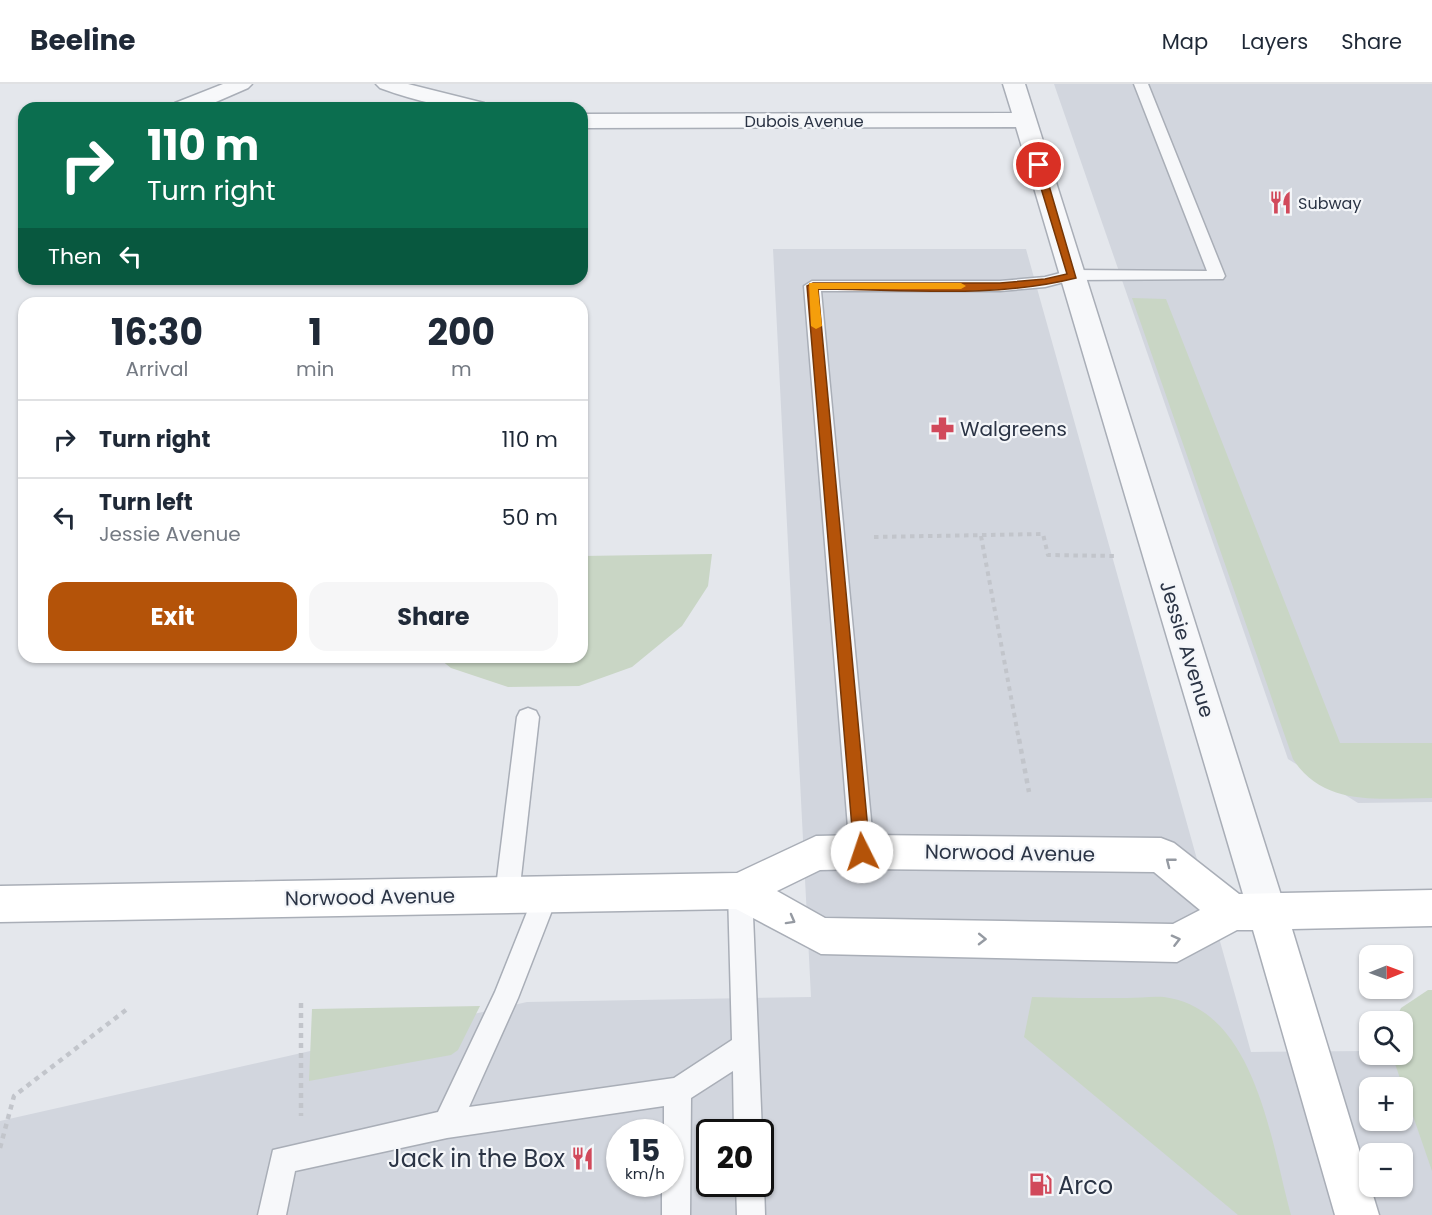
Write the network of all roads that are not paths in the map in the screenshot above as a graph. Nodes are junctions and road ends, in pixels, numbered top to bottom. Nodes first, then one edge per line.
1 (241, 84) edge
2 (387, 84) edge
3 (1014, 84) edge
4 (1140, 84) edge
5 (198, 102) edge
6 (450, 102) edge
7 (1025, 120) junction
8 (588, 121) edge
9 (1072, 275) junction
10 (528, 717) dead end
11 (862, 852) junction
12 (740, 891) junction
13 (507, 895) junction
14 (546, 896) junction
15 (0, 904) edge
16 (1432, 908) edge
17 (1250, 911) junction
18 (745, 1047) junction
19 (678, 1091) junction
20 (748, 1119) edge
21 (447, 1124) junction
22 (750, 1197) edge
23 (272, 1215) edge
24 (676, 1215) edge
25 (751, 1215) edge
26 (1357, 1215) edge

1 - 5 street
2 - 6 street
3 - 7 street, Jessie Avenue
4 - 9 lane
7 - 8 street, Dubois Avenue
7 - 9 street, Jessie Avenue
9 - 11 lane
9 - 17 street, Jessie Avenue
10 - 13 lane
11 - 12 main road, Norwood Avenue
17 -> 11 main road, Norwood Avenue
12 - 14 main road, Norwood Avenue
12 -> 17 main road
12 - 18 lane
13 - 14 main road, Norwood Avenue
13 - 15 main road, Norwood Avenue
14 - 21 lane
16 - 17 main road
17 - 26 main road, Jessie Avenue
18 - 19 lane
18 - 20 lane
19 - 21 lane
19 - 24 lane
21 - 23 lane
22 - 25 lane

